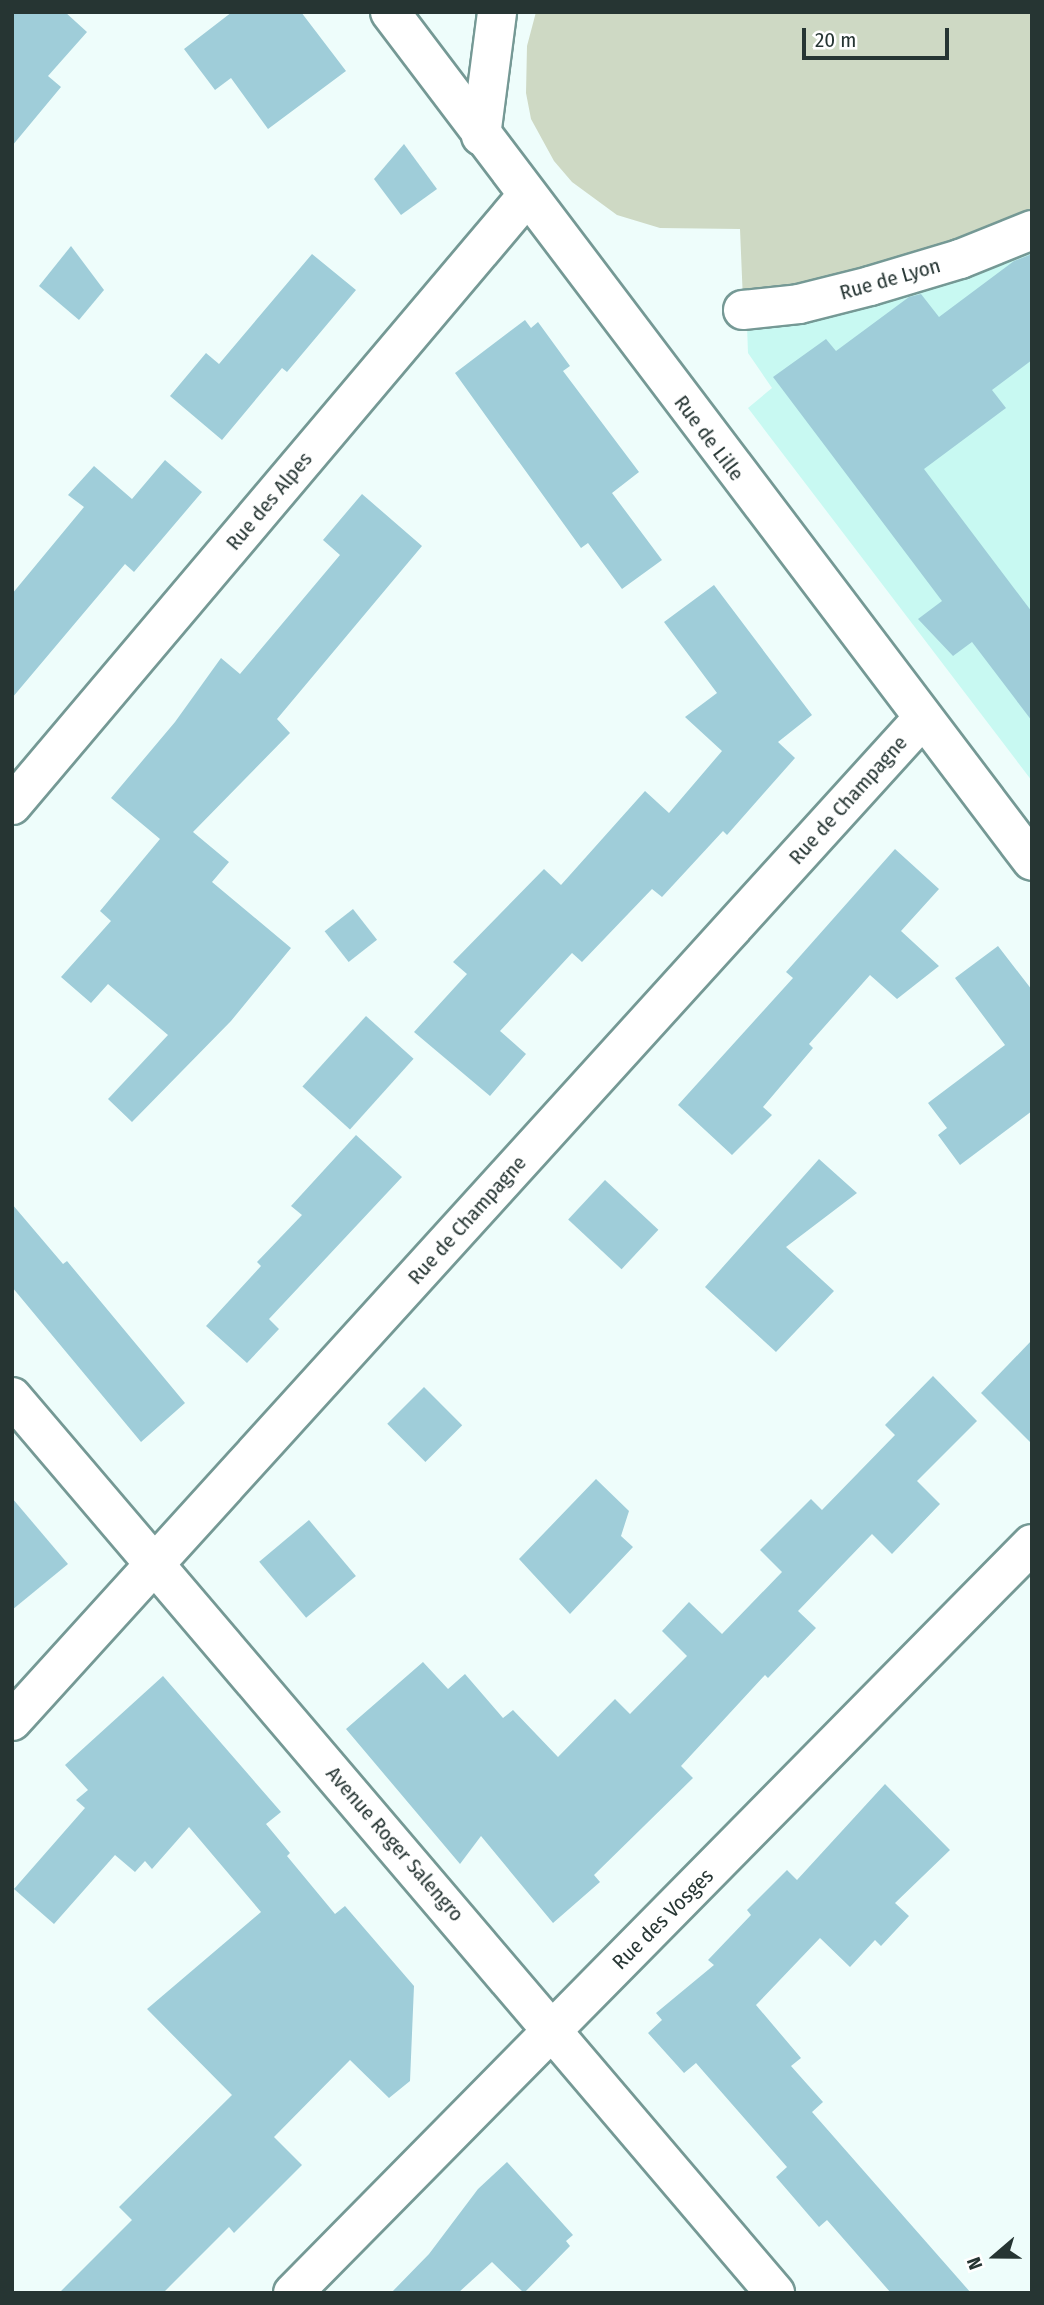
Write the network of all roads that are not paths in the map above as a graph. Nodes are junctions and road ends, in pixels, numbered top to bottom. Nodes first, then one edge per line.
1 (390, 12) edge
2 (498, 12) edge
3 (481, 136) junction
4 (526, 197) junction
5 (1032, 230) edge
6 (743, 310) dead end
7 (922, 719) junction
8 (12, 805) edge
9 (1032, 860) edge
10 (12, 1397) edge
11 (1032, 1544) edge
12 (155, 1563) junction
13 (12, 1721) edge
14 (554, 2030) junction
15 (293, 2293) edge
16 (775, 2293) edge

1 - 3 street, Rue de Lille
2 - 3 street
3 - 4 street, Rue de Lille
4 - 7 street, Rue de Lille
4 - 8 street, Rue des Alpes
5 - 6 street, Rue de Lyon
7 - 9 street, Rue de Lille
7 - 12 street, Rue de Champagne
10 - 12 street, Avenue Roger Salengro
11 - 14 street, Rue des Vosges
12 - 13 street, Rue de Champagne
12 - 14 street, Avenue Roger Salengro
14 - 15 street, Rue des Vosges
14 - 16 street, Avenue Roger Salengro

